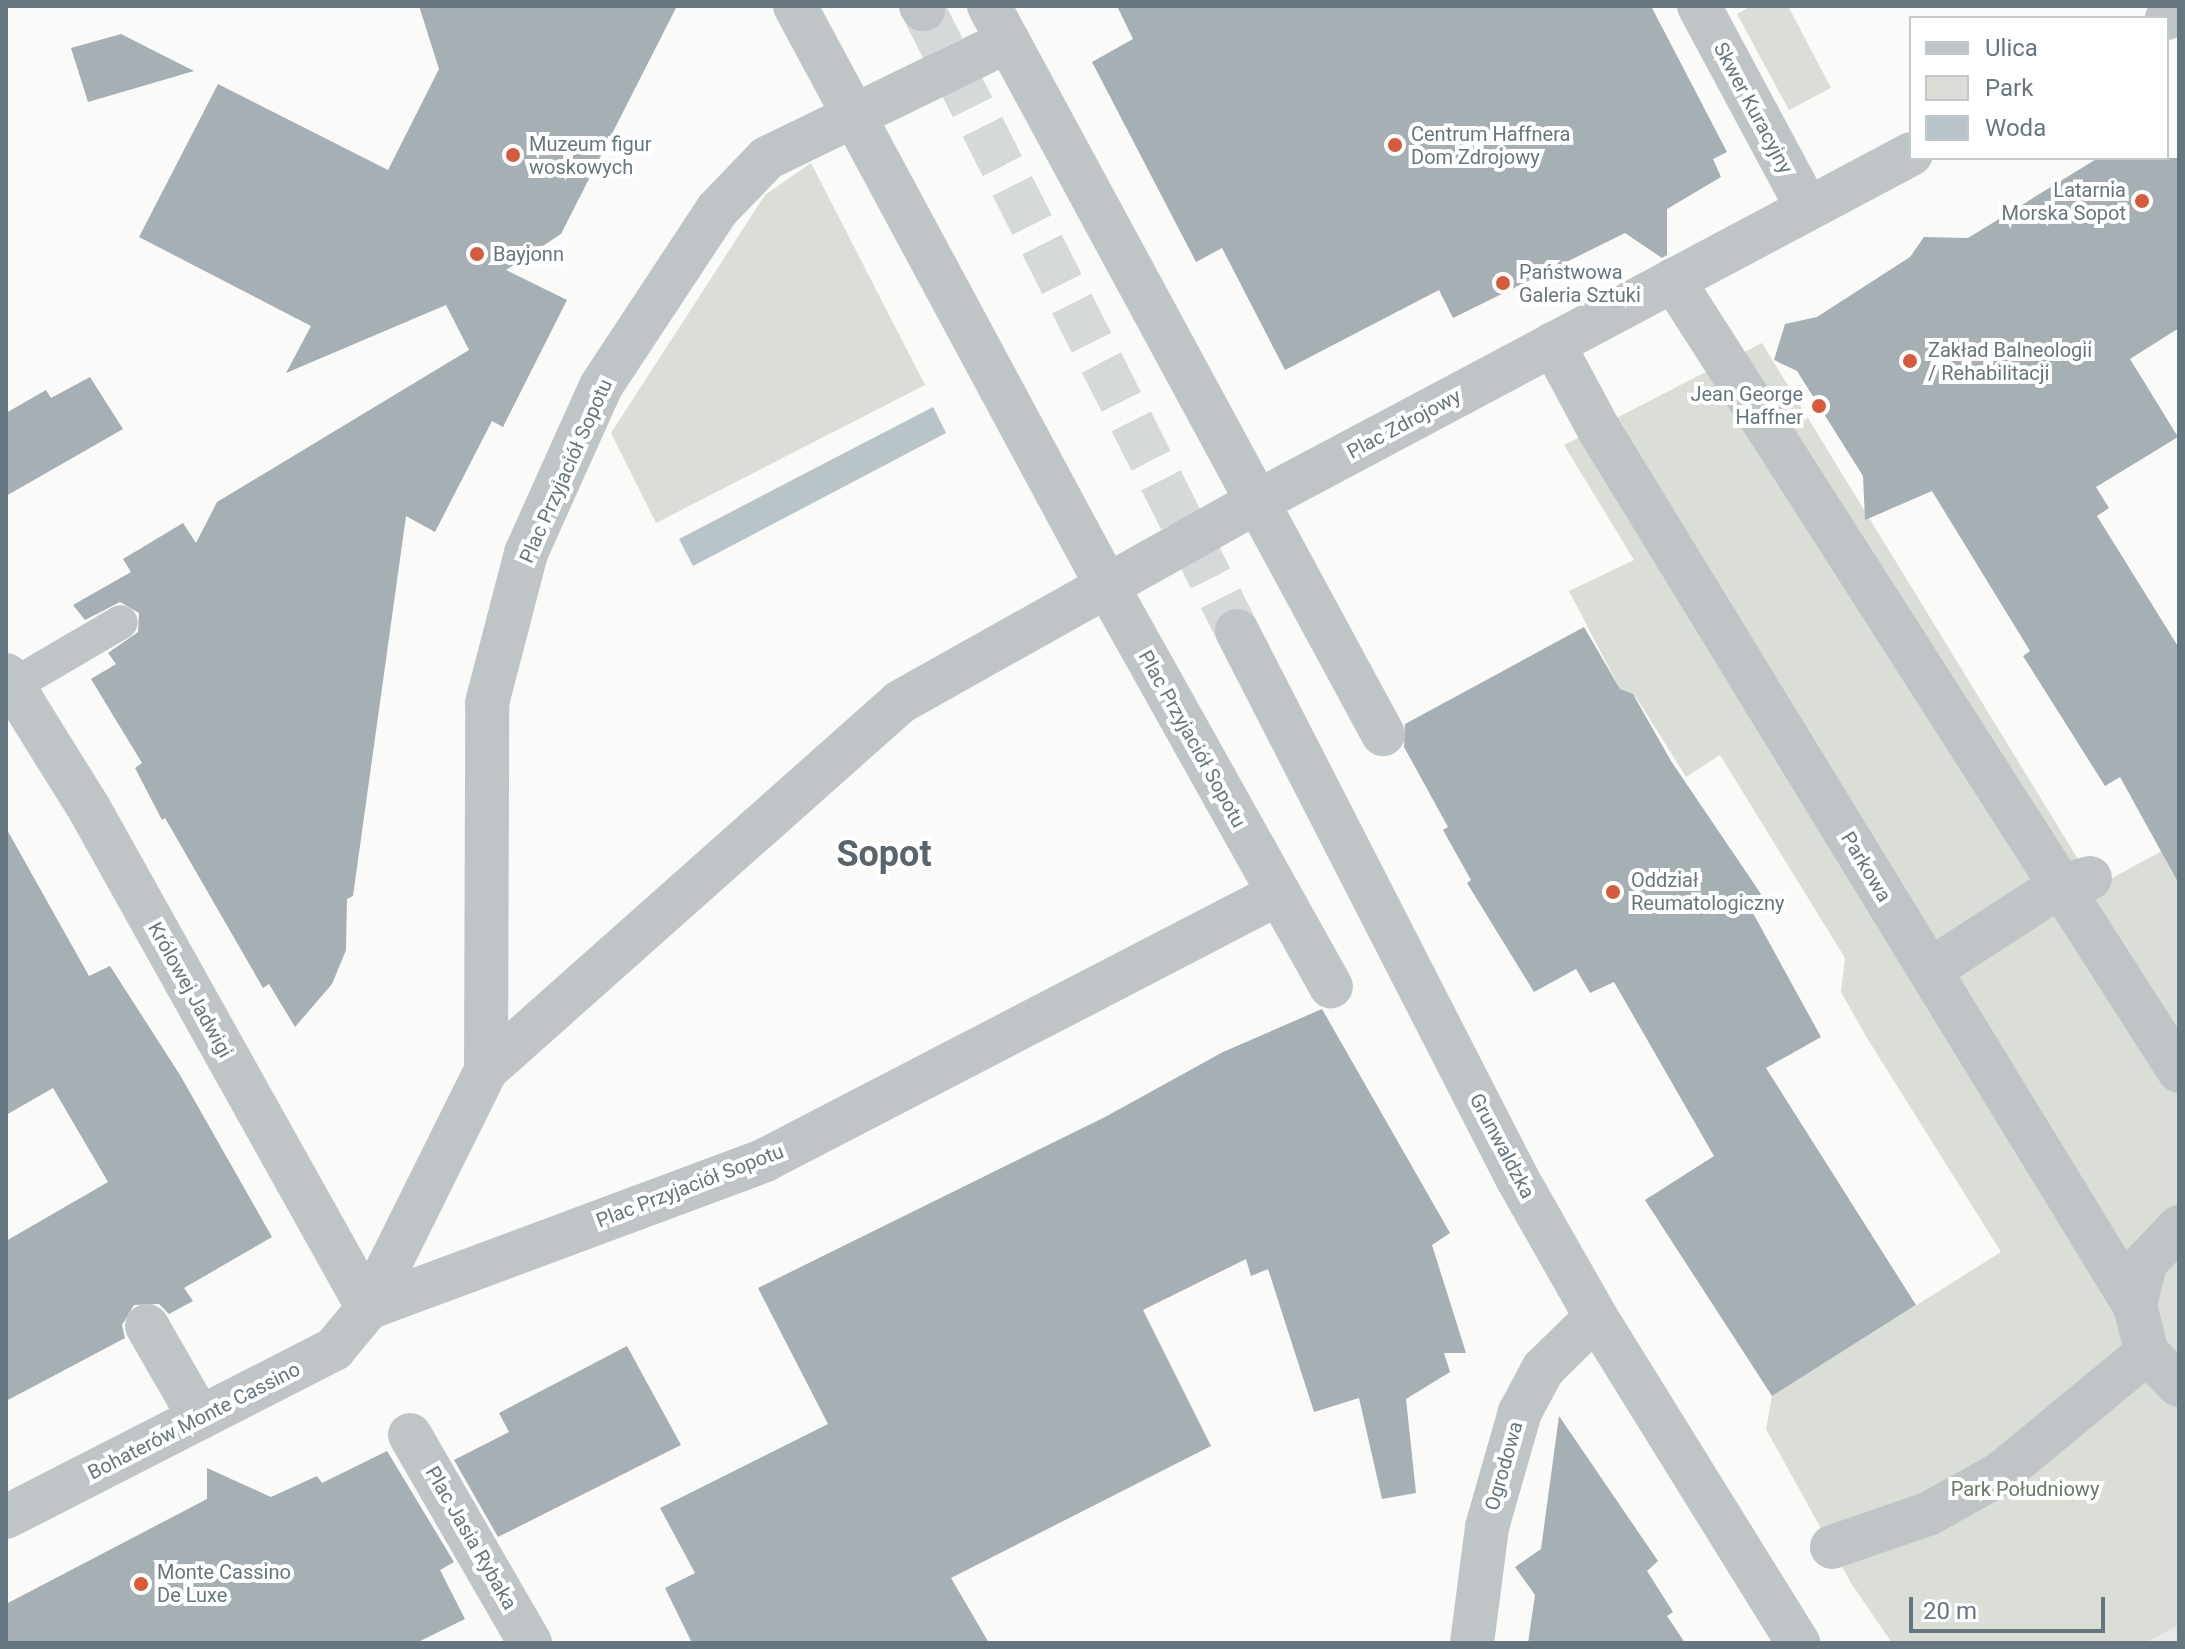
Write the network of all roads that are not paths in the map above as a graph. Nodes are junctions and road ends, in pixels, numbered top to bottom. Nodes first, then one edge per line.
1 (795, 6) edge
2 (1699, 6) edge
3 (999, 24) edge
4 (852, 116) junction
5 (1909, 155) edge
6 (1808, 209) junction
7 (1673, 280) junction
8 (1553, 344) junction
9 (1255, 503) junction
10 (1106, 584) junction
11 (121, 622) dead end
12 (1237, 631) tunnel mouth
13 (9, 680) edge
14 (1383, 734) dead end
15 (2075, 882) junction
16 (1278, 894) junction
17 (1930, 970) junction
18 (1331, 986) dead end
19 (486, 1070) junction
20 (2179, 1071) edge
21 (2179, 1227) edge
22 (2135, 1306) junction
23 (368, 1308) junction
24 (1596, 1317) junction
25 (147, 1326) dead end
26 (2147, 1353) junction
27 (2179, 1385) edge
28 (200, 1418) junction
29 (410, 1435) dead end
30 (6, 1517) edge
31 (1832, 1547) dead end
32 (530, 1643) edge
33 (1472, 1643) edge
34 (1798, 1643) edge

1 - 4 street, Plac Przyjaciół Sopotu
2 - 6 street, Skwer Kuracyjny
3 - 4 street, Plac Przyjaciół Sopotu
3 - 9 street
4 - 10 street, Plac Przyjaciół Sopotu
4 - 19 street, Plac Przyjaciół Sopotu
5 - 6 street
6 - 7 street, Plac Zdrojowy
7 - 8 street, Plac Zdrojowy
7 - 15 street
8 - 9 street, Plac Zdrojowy
8 - 17 street, Parkowa
9 - 10 street, Plac Przyjaciół Sopotu
9 - 14 street
10 - 16 street, Plac Przyjaciół Sopotu
10 - 19 street, Plac Przyjaciół Sopotu
11 - 13 lane
12 - 24 street, Grunwaldzka
13 - 23 street, Królowej Jadwigi
15 - 17 street
15 - 20 street
16 - 18 street, Plac Przyjaciół Sopotu
16 - 23 street, Plac Przyjaciół Sopotu
17 - 22 street, Parkowa
19 - 23 street, Plac Przyjaciół Sopotu
21 - 22 street, Parkowa
22 - 26 street, Parkowa
23 - 28 street, Bohaterów Monte Cassino
24 - 33 street, Ogrodowa
24 - 34 street, Grunwaldzka
25 - 28 street
26 - 27 street
26 - 31 street
28 - 30 street, Bohaterów Monte Cassino
29 - 32 street, Plac Jasia Rybaka

